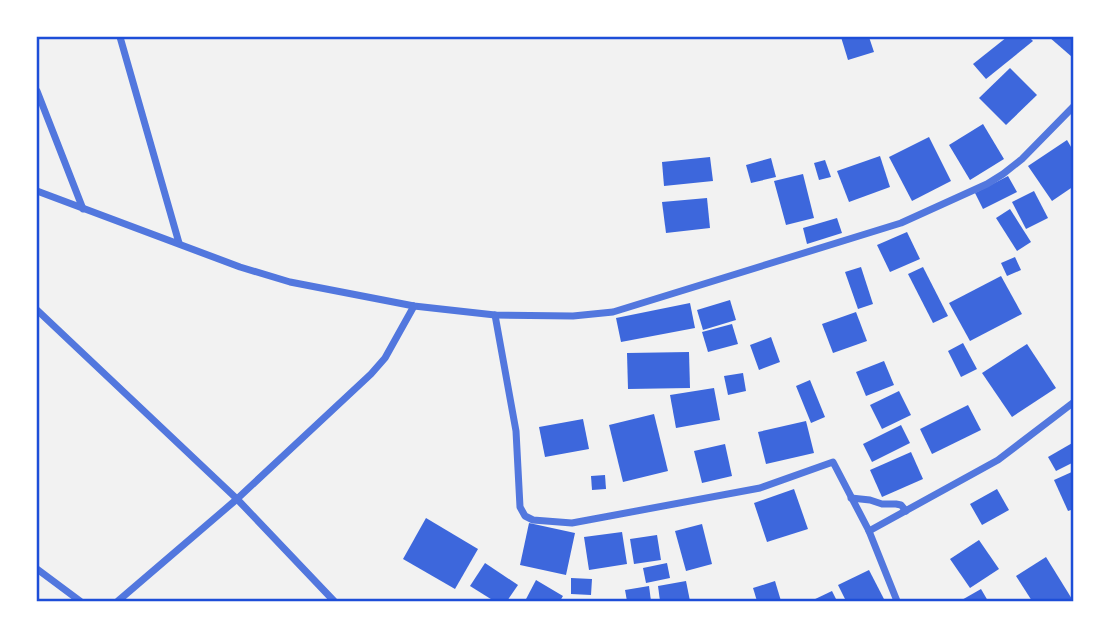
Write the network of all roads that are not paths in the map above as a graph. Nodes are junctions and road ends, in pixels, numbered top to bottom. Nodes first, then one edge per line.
1 (120, 37) edge
2 (37, 91) edge
3 (1074, 106) edge
4 (37, 191) edge
5 (83, 209) junction
6 (179, 243) junction
7 (414, 306) junction
8 (37, 310) edge
9 (495, 315) junction
10 (1074, 402) edge
11 (851, 498) junction
12 (237, 499) junction
13 (906, 510) junction
14 (869, 531) junction
15 (37, 569) edge
16 (80, 601) edge
17 (118, 601) edge
18 (334, 601) edge
19 (897, 601) edge

1 - 6 street
2 - 5 street
3 - 9 street
4 - 5 street
5 - 6 street
6 - 7 street
7 - 9 street
7 - 12 street
8 - 12 street
9 - 11 street
10 - 13 street
11 - 13 street
11 - 14 street
12 - 17 street
12 - 18 street
13 - 14 street
14 - 19 street
15 - 16 street

